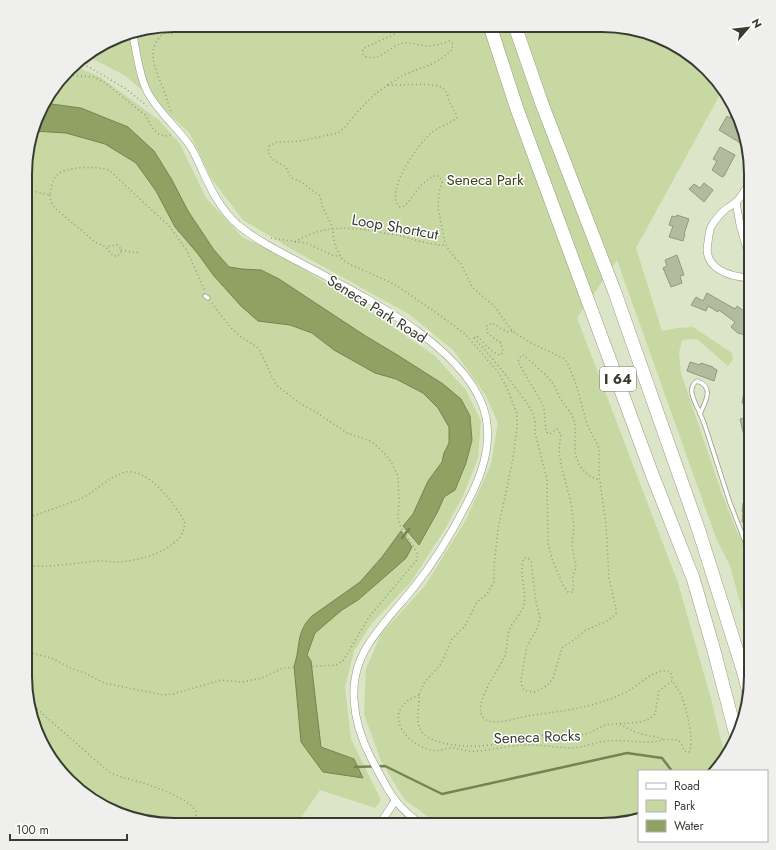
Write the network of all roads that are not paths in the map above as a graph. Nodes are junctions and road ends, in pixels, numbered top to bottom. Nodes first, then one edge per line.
1 (492, 32) edge
2 (517, 32) edge
3 (133, 39) edge
4 (744, 190) edge
5 (736, 202) junction
6 (744, 240) edge
7 (744, 277) edge
8 (700, 414) junction
9 (744, 535) edge
10 (744, 674) edge
11 (734, 727) edge
12 (395, 801) junction
13 (384, 818) edge
14 (413, 818) edge

1 - 11 highway, I 64
2 - 10 highway, I 64
3 - 12 street, Seneca Park Road
4 - 5 street
5 - 6 street
5 - 7 street
8 - 8 lane
8 - 9 lane
12 - 13 street
12 - 14 street, Seneca Park Road

